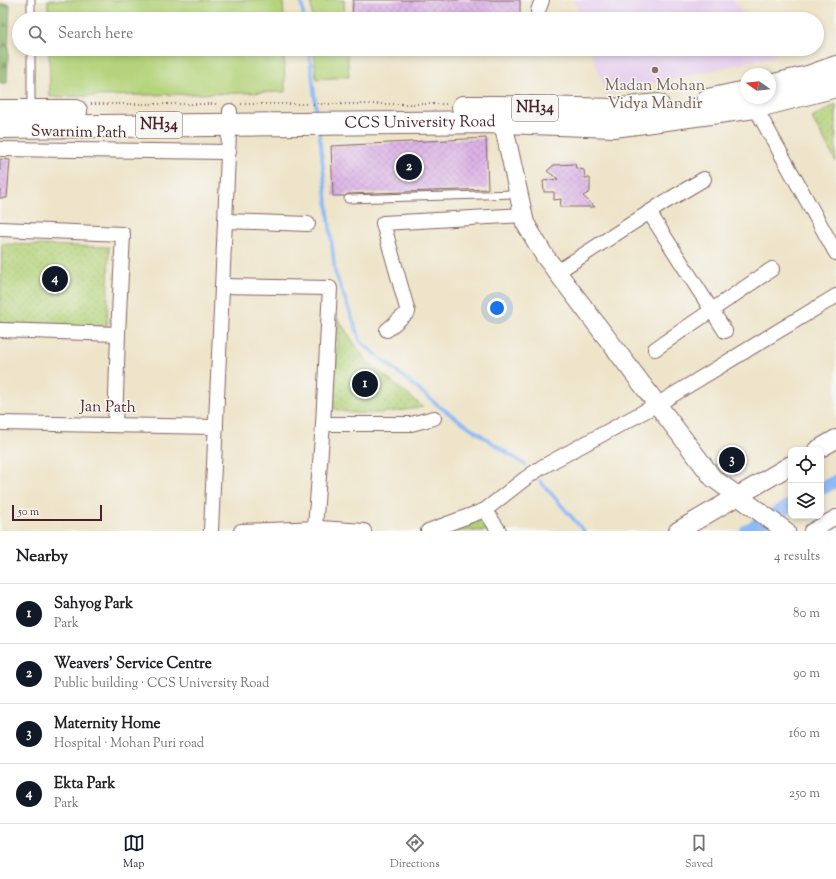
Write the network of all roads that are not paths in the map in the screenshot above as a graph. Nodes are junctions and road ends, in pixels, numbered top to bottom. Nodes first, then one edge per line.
1 (31, 0) edge
2 (31, 12) edge
3 (31, 56) edge
4 (836, 67) edge
5 (776, 85) edge
6 (836, 86) edge
7 (776, 95) edge
8 (740, 99) edge
9 (754, 104) edge
10 (31, 111) junction
11 (230, 111) junction
12 (0, 112) edge
13 (501, 114) junction
14 (0, 127) edge
15 (0, 148) edge
16 (229, 152) junction
17 (704, 179) dead end
18 (519, 194) junction
19 (348, 199) dead end
20 (649, 212) junction
21 (523, 215) junction
22 (225, 221) junction
23 (308, 224) dead end
24 (0, 229) edge
25 (836, 253) edge
26 (772, 269) dead end
27 (557, 272) junction
28 (222, 286) junction
29 (836, 296) edge
30 (712, 310) junction
31 (0, 330) edge
32 (387, 330) dead end
33 (725, 331) dead end
34 (118, 334) junction
35 (655, 349) dead end
36 (658, 404) junction
37 (434, 418) dead end
38 (0, 423) edge
39 (323, 424) junction
40 (115, 425) junction
41 (216, 426) junction
42 (836, 439) edge
43 (822, 447) edge
44 (788, 467) edge
45 (739, 496) junction
46 (484, 510) junction
47 (836, 517) edge
48 (318, 529) edge
49 (211, 531) edge
50 (241, 531) edge
51 (364, 531) edge
52 (428, 531) edge
53 (499, 531) edge
54 (678, 531) edge
55 (785, 531) edge
56 (811, 531) edge

1 - 2 lane
3 - 10 lane
4 - 5 highway
6 - 7 highway, CCS University Road / NH34
8 - 13 highway, CCS University Road / NH34
9 - 25 street
10 - 11 highway, CCS University Road / NH34
10 - 12 highway, CCS University Road / NH34
11 - 13 highway, CCS University Road / NH34
11 - 14 highway, CCS University Road / NH34
11 - 16 street
13 - 18 street
15 - 16 street, Swarnim Path
16 - 22 street
17 - 20 street
18 - 19 lane
18 - 21 street
20 - 27 street
20 - 30 street
21 - 27 street
21 - 32 street
22 - 23 street
22 - 28 street
24 - 34 street
26 - 30 street
27 - 36 street
28 - 39 street
28 - 41 street
29 - 36 street
30 - 33 street
30 - 35 street
31 - 34 street
34 - 40 street
36 - 45 street
36 - 46 street
37 - 39 street
38 - 40 street, Jan Path
39 - 48 street
40 - 41 street, Jan Path
41 - 49 street
42 - 43 street
44 - 45 street
45 - 54 street
45 - 55 street
46 - 52 street
46 - 53 street
47 - 56 street
48 - 50 street
48 - 51 street

